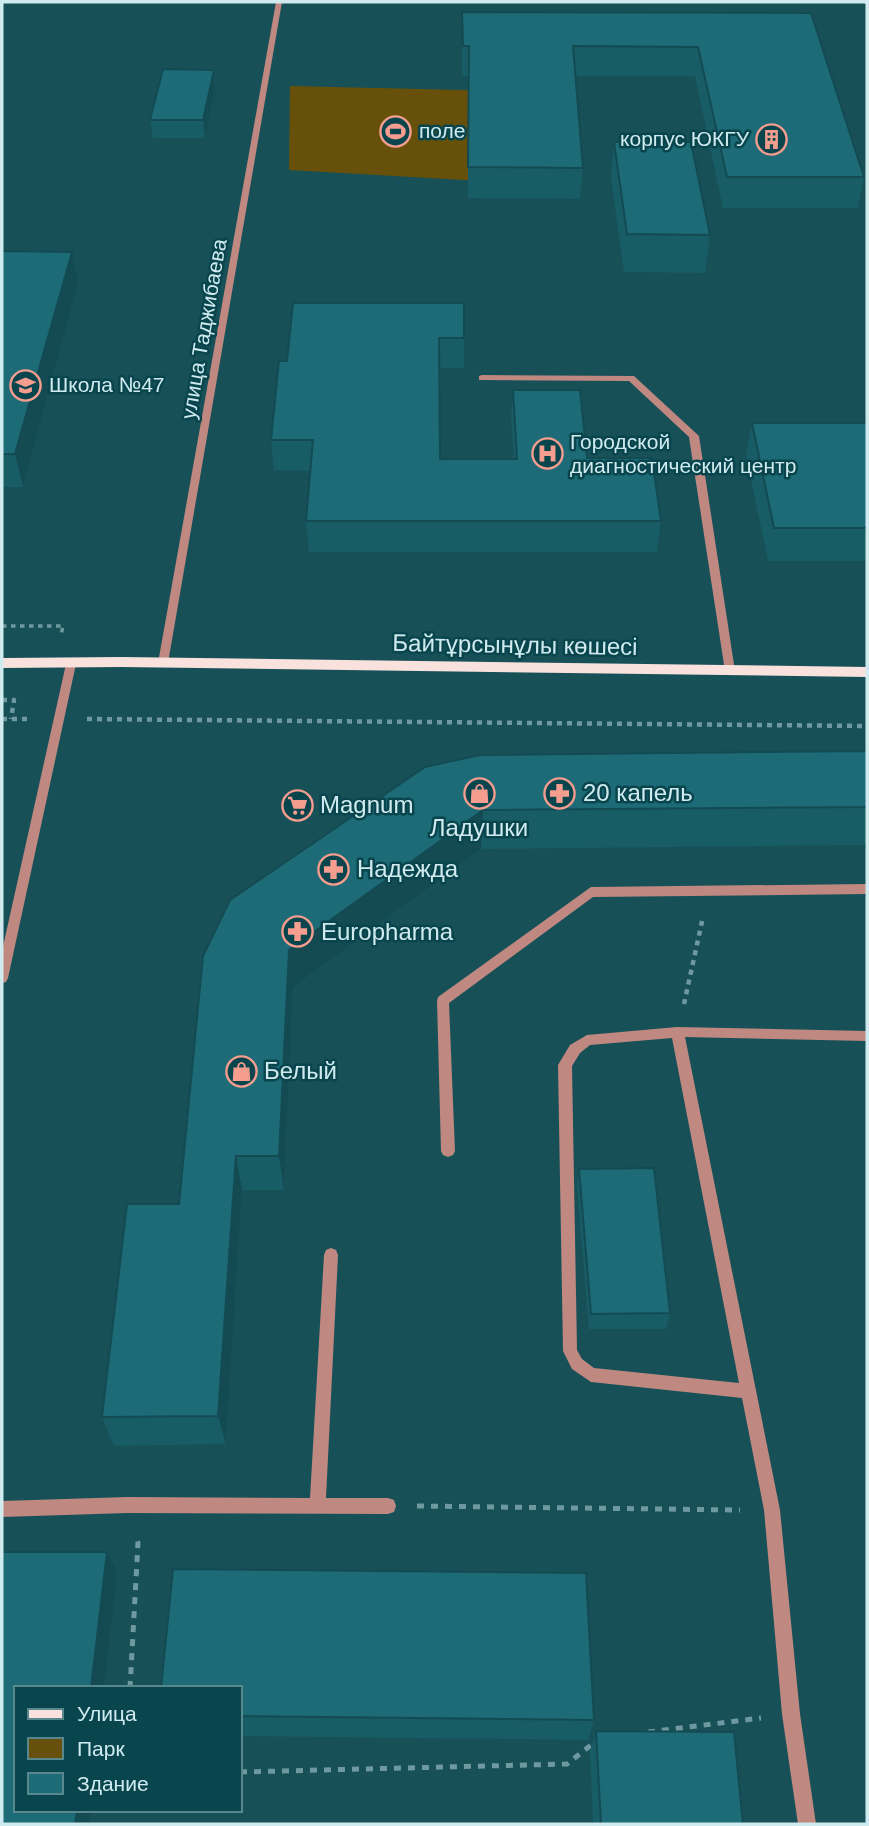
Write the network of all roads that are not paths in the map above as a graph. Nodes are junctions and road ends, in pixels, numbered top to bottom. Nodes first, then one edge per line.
1 (279, 2) edge
2 (482, 378) dead end
3 (2, 663) edge
4 (163, 663) junction
5 (71, 664) junction
6 (730, 671) junction
7 (867, 672) edge
8 (867, 889) edge
9 (2, 978) edge
10 (677, 1032) junction
11 (867, 1036) edge
12 (448, 1151) dead end
13 (331, 1255) dead end
14 (747, 1391) junction
15 (318, 1505) junction
16 (388, 1506) road end
17 (2, 1509) edge
18 (807, 1824) edge

1 - 4 street, улица Таджибаева
2 - 6 street
3 - 5 main road
4 - 5 main road, Байтұрсынұлы көшесі
4 - 6 main road, Байтұрсынұлы көшесі
5 - 9 street
6 - 7 main road, Байтұрсынұлы көшесі
8 - 12 street
10 - 11 lane
10 - 14 lane
10 - 14 street
13 - 15 lane
14 - 18 lane
15 - 16 lane
15 - 17 lane

